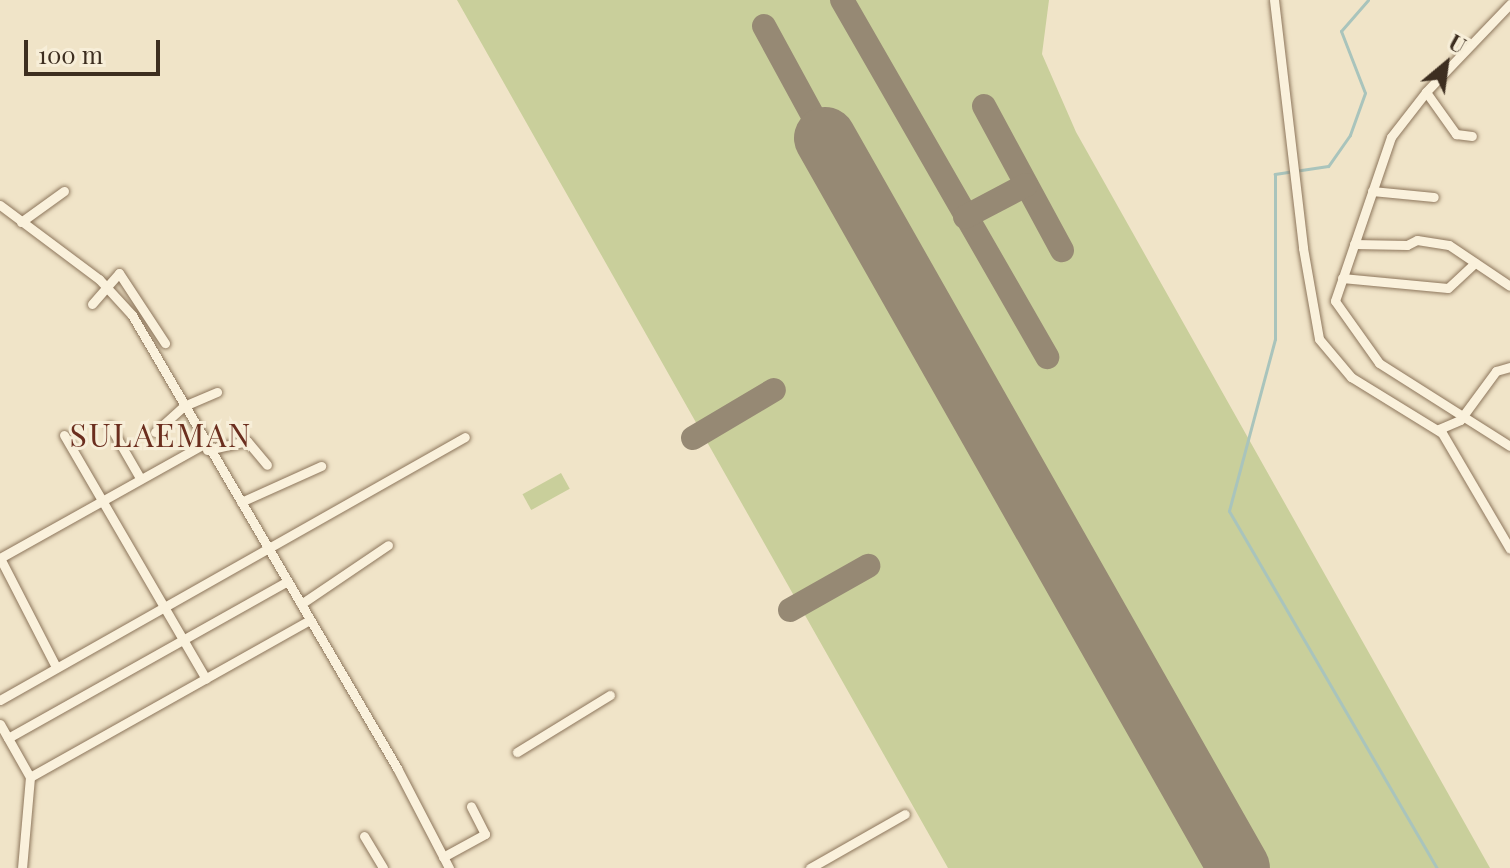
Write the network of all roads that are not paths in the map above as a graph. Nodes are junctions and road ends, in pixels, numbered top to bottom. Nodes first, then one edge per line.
1 (1274, 0) edge
2 (1510, 4) edge
3 (1426, 92) junction
4 (1472, 136) dead end
5 (64, 191) dead end
6 (1372, 191) junction
7 (1434, 197) dead end
8 (0, 205) edge
9 (5, 214) edge
10 (21, 222) junction
11 (1354, 244) junction
12 (1475, 263) junction
13 (1342, 278) junction
14 (104, 285) junction
15 (1510, 286) edge
16 (92, 304) dead end
17 (165, 343) dead end
18 (1510, 367) edge
19 (217, 392) dead end
20 (184, 406) junction
21 (1463, 417) junction
22 (110, 426) dead end
23 (1439, 429) junction
24 (155, 432) dead end
25 (64, 435) dead end
26 (465, 437) dead end
27 (1510, 446) edge
28 (205, 447) junction
29 (267, 465) dead end
30 (321, 466) dead end
31 (140, 478) junction
32 (101, 498) junction
33 (241, 502) junction
34 (388, 545) dead end
35 (266, 547) junction
36 (1510, 549) edge
37 (0, 558) edge
38 (286, 582) junction
39 (165, 604) junction
40 (301, 604) junction
41 (310, 620) junction
42 (184, 642) junction
43 (56, 667) junction
44 (206, 679) junction
45 (610, 695) dead end
46 (0, 700) edge
47 (0, 724) edge
48 (8, 738) junction
49 (517, 752) dead end
50 (30, 777) junction
51 (471, 806) dead end
52 (905, 814) dead end
53 (364, 836) dead end
54 (443, 857) junction
55 (22, 868) edge
56 (383, 868) edge
57 (448, 868) edge
58 (810, 868) edge

1 - 23 street
2 - 3 street
3 - 4 street
3 - 6 street
5 - 10 street
6 - 7 street
6 - 11 street
8 - 9 street
9 - 10 street
10 - 14 street
11 - 12 street
11 - 13 street
12 - 13 street
12 - 15 street
13 - 21 street
14 - 16 street
14 - 17 street
14 - 20 street
18 - 21 street
19 - 20 street
20 - 24 street
20 - 28 street
21 - 23 street
21 - 27 street
22 - 31 street
23 - 36 street
25 - 32 street
26 - 35 street
28 - 29 street
28 - 31 street
28 - 33 street
30 - 33 street
31 - 32 street
32 - 37 street
32 - 39 street
33 - 35 street
34 - 40 street
35 - 38 street
35 - 39 street
37 - 43 street
38 - 40 street
38 - 42 street
39 - 42 street
39 - 43 street
40 - 41 street
41 - 44 street
41 - 54 street
42 - 44 street
42 - 48 street
43 - 46 street
44 - 50 street
45 - 49 street
47 - 48 street
48 - 50 street
50 - 55 street
51 - 54 street
52 - 58 street
53 - 56 street
54 - 57 street

